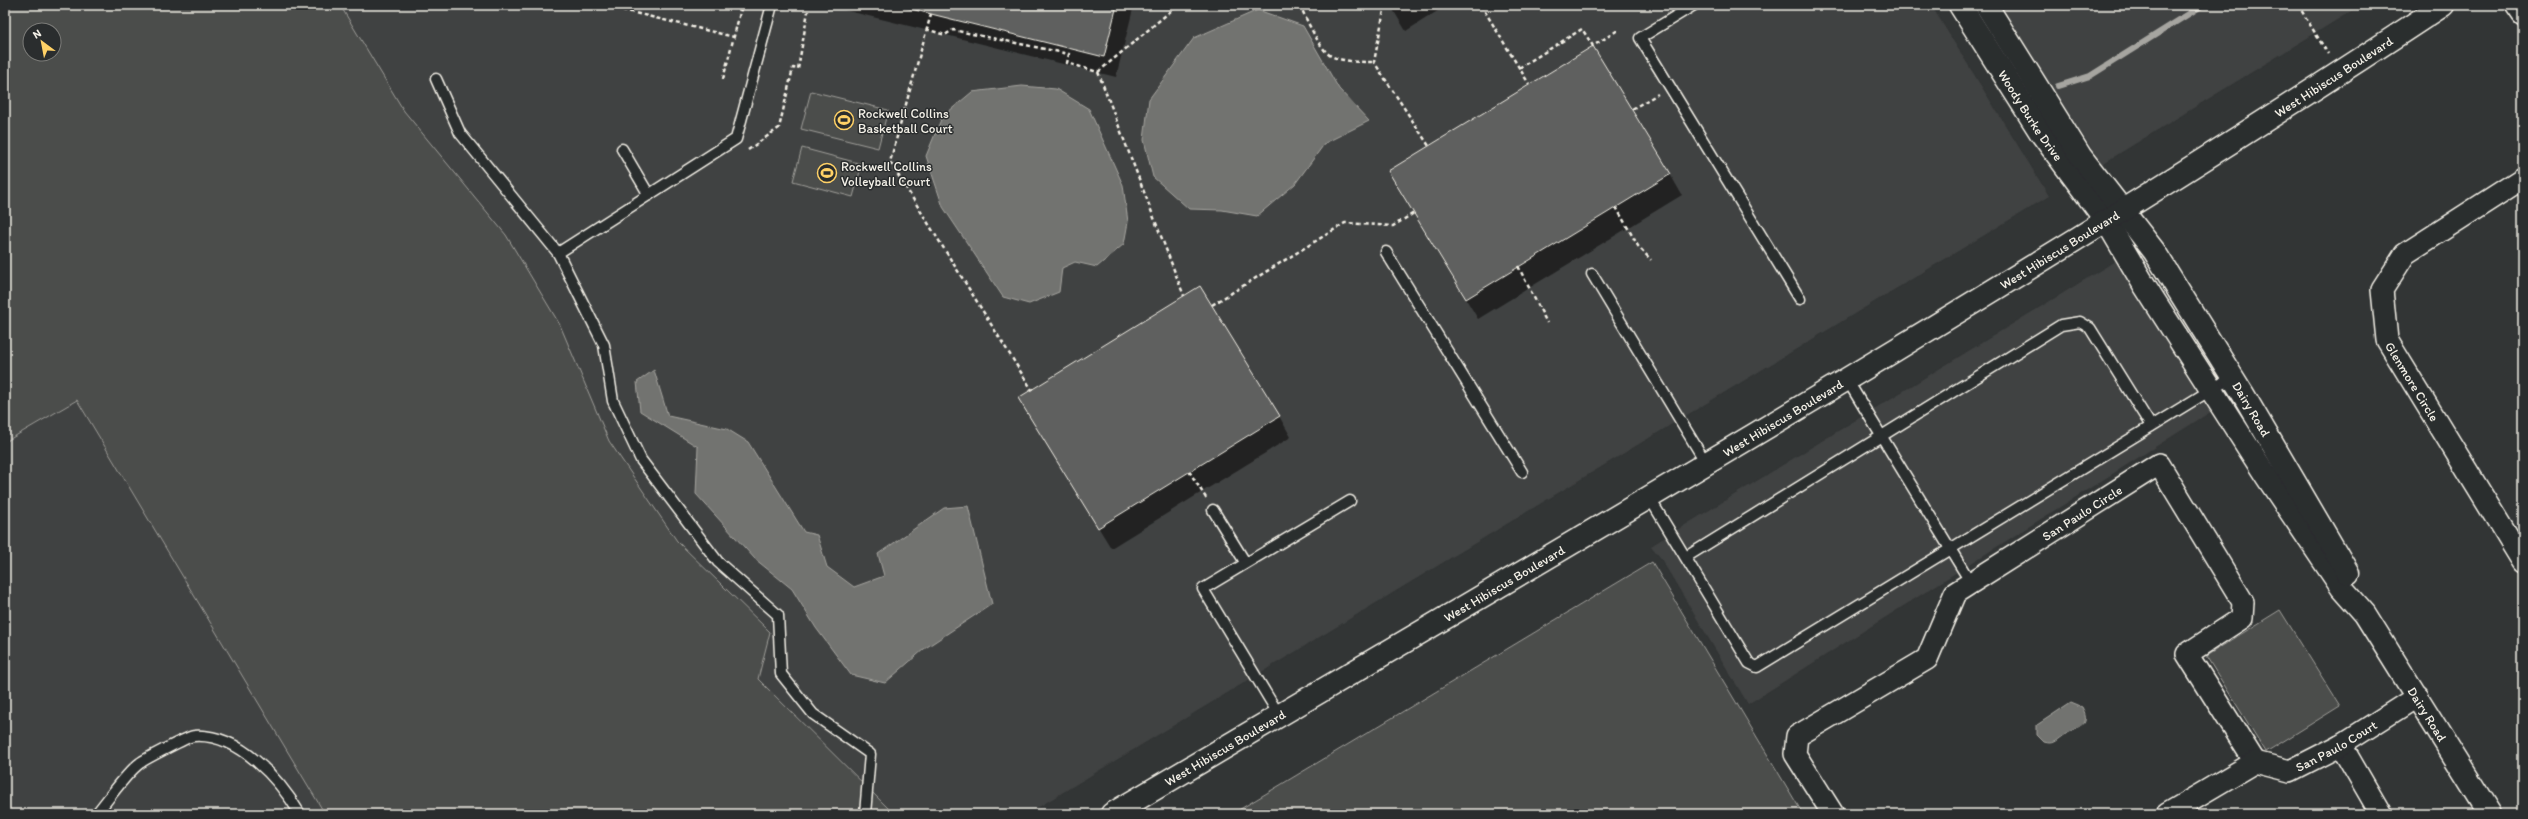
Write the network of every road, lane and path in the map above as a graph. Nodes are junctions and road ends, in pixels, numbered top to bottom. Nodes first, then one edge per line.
1 (602, 5) edge
2 (742, 5) edge
3 (772, 5) edge
4 (1178, 5) edge
5 (1229, 5) edge
6 (1247, 5) edge
7 (1300, 5) edge
8 (1380, 5) edge
9 (1385, 5) edge
10 (1481, 5) edge
11 (1694, 5) edge
12 (1960, 5) edge
13 (1986, 5) edge
14 (2298, 5) edge
15 (2443, 5) edge
16 (2516, 5) edge
17 (1384, 10) junction
18 (808, 11) dead end
19 (931, 14) dead end
20 (2523, 15) edge
21 (926, 30) junction
22 (1618, 30) dead end
23 (734, 37) junction
24 (1374, 62) junction
25 (1519, 68) junction
26 (1098, 72) junction
27 (2340, 73) junction
28 (436, 79) dead end
29 (723, 79) dead end
30 (1529, 84) dead end
31 (1670, 86) junction
32 (1632, 109) dead end
33 (1429, 146) dead end
34 (622, 149) dead end
35 (747, 151) dead end
36 (2523, 178) edge
37 (649, 195) junction
38 (1616, 207) dead end
39 (1414, 213) dead end
40 (2116, 216) junction
41 (1386, 252) dead end
42 (558, 253) junction
43 (1651, 260) dead end
44 (1518, 266) dead end
45 (1592, 274) dead end
46 (1184, 296) dead end
47 (1800, 298) dead end
48 (1212, 305) dead end
49 (1547, 323) dead end
50 (2232, 377) junction
51 (1846, 378) junction
52 (2211, 389) junction
53 (1032, 390) dead end
54 (2151, 426) junction
55 (1882, 436) junction
56 (1706, 463) junction
57 (1189, 471) dead end
58 (1522, 472) dead end
59 (1649, 497) junction
60 (1350, 501) dead end
61 (1213, 510) joint
62 (1951, 550) junction
63 (1686, 557) junction
64 (1245, 562) junction
65 (2523, 562) edge
66 (1971, 583) junction
67 (2365, 614) junction
68 (2418, 696) junction
69 (1279, 716) junction
70 (2341, 745) junction
71 (2255, 762) junction
72 (96, 814) edge
73 (300, 814) edge
74 (865, 814) edge
75 (1112, 814) edge
76 (1833, 814) edge
77 (2167, 814) edge
78 (2381, 814) edge
79 (2490, 814) edge

1 - 23 path
2 - 23 path
3 - 37 lane
4 - 26 path
5 - 6 path
7 - 24 path
8 - 17 path
9 - 17 path
10 - 25 path
11 - 31 lane
12 - 40 street, Woody Burke Drive
13 - 40 street, Woody Burke Drive
14 - 27 path
15 - 27 street, West Hibiscus Boulevard
16 - 20 street
17 - 24 path
18 - 35 path
19 - 21 path
21 - 26 path
21 - 53 path
22 - 25 path
23 - 29 path
24 - 33 path
25 - 30 path
26 - 46 path
27 - 40 street, West Hibiscus Boulevard
28 - 42 lane
31 - 32 path
31 - 47 lane
34 - 37 lane
36 - 65 street, Glenmore Circle
37 - 42 lane
38 - 43 path
39 - 48 path
40 - 50 street, Dairy Road
40 - 51 street, West Hibiscus Boulevard
40 - 52 street, Dairy Road
41 - 58 lane
42 - 74 lane
44 - 49 path
45 - 56 lane
50 - 52 lane
50 - 67 street, Dairy Road
51 - 55 lane
51 - 56 street, West Hibiscus Boulevard
52 - 54 lane
52 - 67 street, Dairy Road
54 - 55 lane
54 - 62 lane
55 - 62 lane
55 - 63 lane
56 - 59 street, West Hibiscus Boulevard
57 - 61 path
59 - 63 lane
59 - 69 street, West Hibiscus Boulevard
60 - 64 lane
61 - 64 lane
62 - 63 lane
62 - 66 lane
64 - 69 lane
66 - 71 street, San Paulo Circle
66 - 76 street, San Paulo Circle
67 - 68 street, Dairy Road
68 - 70 street, San Paulo Court
68 - 79 street, Dairy Road
69 - 75 street, West Hibiscus Boulevard
70 - 71 street, San Paulo Court
70 - 78 street
71 - 77 street
72 - 73 lane

